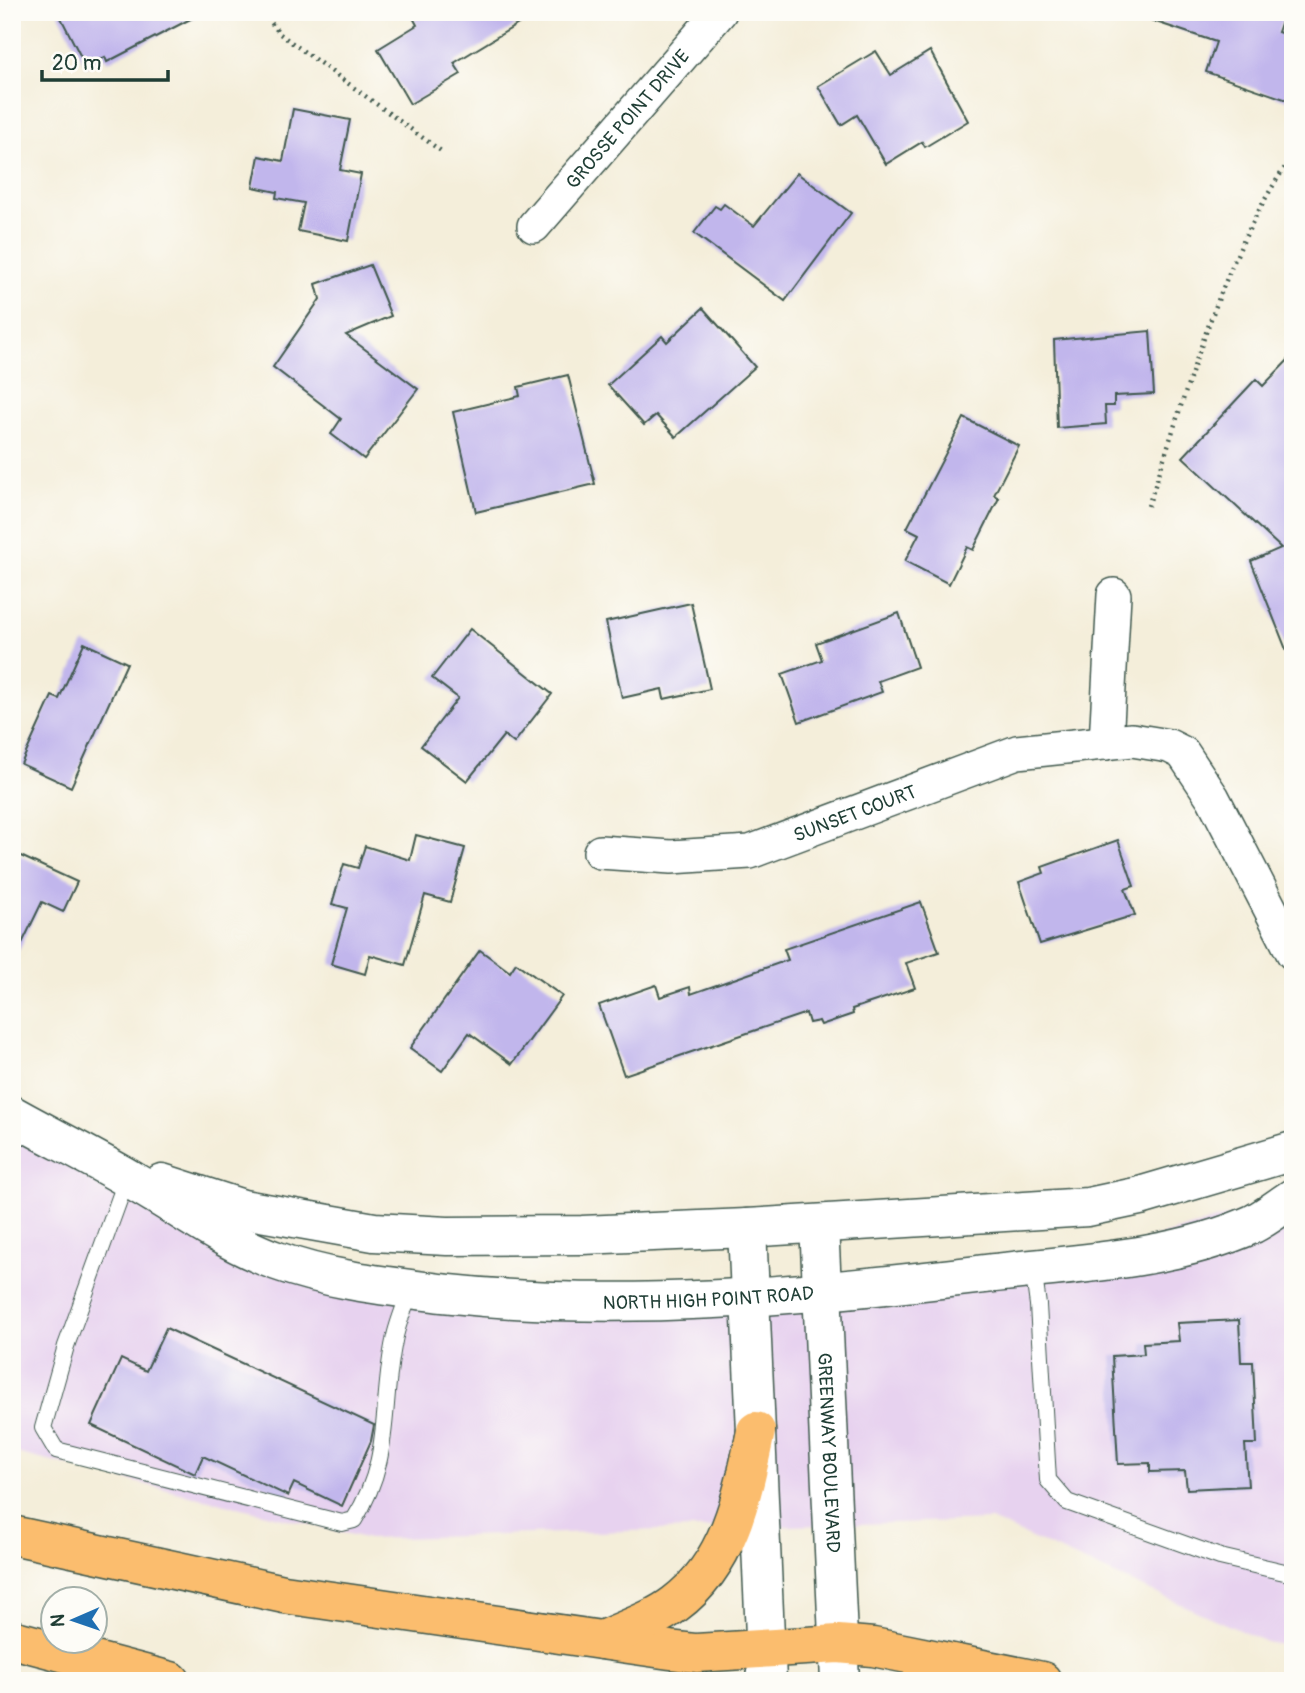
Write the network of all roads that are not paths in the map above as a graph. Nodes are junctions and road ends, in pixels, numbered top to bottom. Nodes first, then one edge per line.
1 (720, 12) edge
2 (534, 226) dead end
3 (1114, 595) dead end
4 (1106, 743) junction
5 (600, 852) dead end
6 (1293, 953) edge
7 (12, 1115) edge
8 (1293, 1151) edge
9 (131, 1180) junction
10 (1293, 1198) edge
11 (819, 1224) junction
12 (747, 1228) junction
13 (1032, 1268) junction
14 (411, 1289) junction
15 (821, 1293) junction
16 (751, 1299) junction
17 (756, 1431) junction
18 (12, 1535) edge
19 (1293, 1574) edge
20 (12, 1639) edge
21 (602, 1640) junction
22 (839, 1662) edge
23 (766, 1665) edge
24 (171, 1681) edge
25 (1042, 1681) edge

1 - 2 street, GROSSE POINT DRIVE
3 - 4 street
4 - 5 street, SUNSET COURT
4 - 6 street, SUNSET COURT
7 - 9 street, NORTH HIGH POINT ROAD
8 - 11 street, NORTH HIGH POINT ROAD
9 - 12 street, NORTH HIGH POINT ROAD
9 - 14 street, NORTH HIGH POINT ROAD
9 - 14 lane
10 - 13 street, NORTH HIGH POINT ROAD
11 - 12 street, NORTH HIGH POINT ROAD
11 - 15 street, GREENWAY BOULEVARD
12 - 16 street
13 - 15 street, NORTH HIGH POINT ROAD
13 - 19 lane
14 - 16 street, NORTH HIGH POINT ROAD
15 - 16 street, NORTH HIGH POINT ROAD
15 - 22 street, GREENWAY BOULEVARD
16 - 17 street
17 - 21 highway
17 - 23 street
18 - 21 highway
20 - 24 highway
21 - 23 highway
22 - 23 highway
22 - 25 highway

